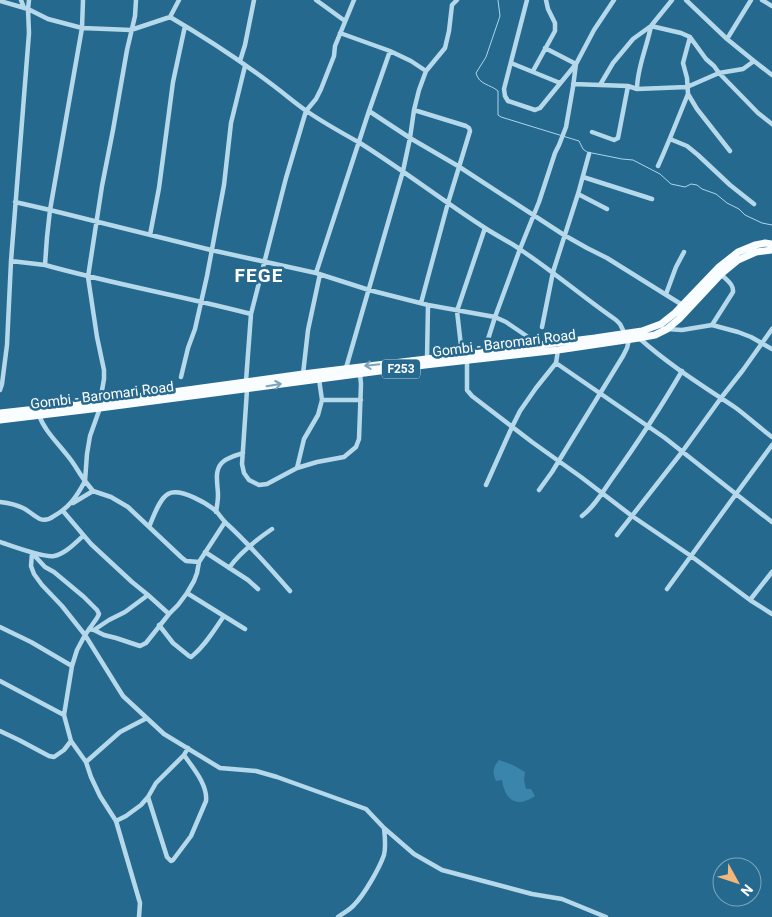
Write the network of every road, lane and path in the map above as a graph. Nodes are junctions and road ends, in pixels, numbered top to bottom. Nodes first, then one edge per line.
1 (22, 0) edge
2 (29, 0) edge
3 (83, 0) edge
4 (136, 0) edge
5 (179, 0) edge
6 (254, 0) edge
7 (316, 0) edge
8 (354, 0) edge
9 (456, 0) edge
10 (527, 0) edge
11 (546, 0) edge
12 (614, 0) edge
13 (672, 0) edge
14 (686, 0) edge
15 (751, 0) edge
16 (762, 0) edge
17 (0, 1) edge
18 (452, 2) edge
19 (772, 6) edge
20 (26, 9) junction
21 (170, 17) junction
22 (346, 21) junction
23 (185, 26) junction
24 (651, 26) junction
25 (82, 28) junction
26 (131, 30) junction
27 (340, 34) junction
28 (690, 38) junction
29 (727, 39) junction
30 (545, 48) junction
31 (390, 51) junction
32 (240, 61) junction
33 (754, 61) junction
34 (511, 63) junction
35 (576, 64) junction
36 (245, 66) junction
37 (772, 66) edge
38 (426, 71) junction
39 (533, 72) junction
40 (719, 73) junction
41 (770, 73) edge
42 (560, 83) junction
43 (573, 84) junction
44 (600, 85) junction
45 (628, 86) junction
46 (687, 87) junction
47 (636, 89) junction
48 (688, 94) junction
49 (414, 110) junction
50 (306, 111) junction
51 (369, 111) junction
52 (772, 124) edge
53 (592, 132) dead end
54 (410, 138) junction
55 (670, 138) junction
56 (359, 143) junction
57 (730, 151) dead end
58 (590, 154) dead end
59 (458, 166) junction
60 (658, 166) dead end
61 (403, 171) junction
62 (583, 176) junction
63 (578, 194) junction
64 (652, 198) dead end
65 (15, 202) junction
66 (448, 203) junction
67 (754, 204) dead end
68 (607, 209) dead end
69 (50, 210) junction
70 (534, 215) junction
71 (97, 222) junction
72 (486, 228) junction
73 (150, 234) junction
74 (564, 235) junction
75 (772, 244) edge
76 (520, 249) junction
77 (211, 250) junction
78 (772, 250) edge
79 (684, 252) dead end
80 (11, 261) junction
81 (264, 262) junction
82 (45, 265) junction
83 (553, 272) junction
84 (318, 274) junction
85 (721, 274) junction
86 (88, 277) junction
87 (368, 290) junction
88 (666, 294) junction
89 (200, 301) junction
90 (421, 303) junction
91 (428, 305) junction
92 (684, 306) junction
93 (457, 311) junction
94 (251, 314) junction
95 (495, 317) junction
96 (712, 325) junction
97 (542, 328) dead end
98 (667, 329) junction
99 (772, 329) edge
100 (627, 337) junction
101 (639, 338) junction
102 (762, 342) junction
103 (531, 349) junction
104 (772, 349) edge
105 (558, 350) junction
106 (484, 352) junction
107 (464, 357) junction
108 (427, 358) junction
109 (556, 363) junction
110 (346, 368) junction
111 (682, 371) junction
112 (360, 374) junction
113 (180, 377) dead end
114 (297, 377) junction
115 (319, 380) junction
116 (246, 381) junction
117 (0, 390) edge
118 (246, 390) junction
119 (600, 394) junction
120 (721, 398) junction
121 (322, 400) junction
122 (361, 400) junction
123 (100, 405) junction
124 (0, 413) edge
125 (39, 415) junction
126 (0, 420) edge
127 (512, 427) junction
128 (648, 427) junction
129 (772, 437) edge
130 (772, 445) edge
131 (682, 452) junction
132 (243, 453) junction
133 (559, 461) junction
134 (297, 468) junction
135 (85, 482) junction
136 (486, 485) dead end
137 (539, 490) dead end
138 (93, 491) junction
139 (601, 493) junction
140 (736, 494) junction
141 (0, 502) edge
142 (72, 503) junction
143 (63, 511) junction
144 (216, 512) junction
145 (582, 516) dead end
146 (632, 516) junction
147 (226, 522) junction
148 (772, 522) edge
149 (149, 527) junction
150 (272, 529) dead end
151 (617, 535) dead end
152 (83, 536) junction
153 (0, 542) edge
154 (250, 546) junction
155 (205, 552) junction
156 (32, 553) junction
157 (691, 556) junction
158 (198, 562) junction
159 (229, 568) junction
160 (772, 572) edge
161 (258, 589) dead end
162 (666, 589) dead end
163 (290, 591) dead end
164 (186, 593) junction
165 (148, 595) junction
166 (750, 600) junction
167 (169, 614) junction
168 (772, 614) edge
169 (224, 616) junction
170 (159, 625) junction
171 (0, 627) edge
172 (245, 629) dead end
173 (91, 630) junction
174 (85, 635) junction
175 (72, 666) junction
176 (0, 681) edge
177 (64, 715) junction
178 (147, 718) junction
179 (0, 731) edge
180 (71, 741) junction
181 (188, 748) junction
182 (184, 755) junction
183 (86, 762) junction
184 (148, 797) junction
185 (116, 821) junction
186 (384, 828) junction
187 (139, 917) edge
188 (338, 917) edge
189 (606, 917) edge

1 - 20 street
2 - 20 street
3 - 25 street
4 - 26 street
5 - 21 street
6 - 32 street
7 - 22 street
8 - 22 street
9 - 18 street
10 - 34 street
11 - 30 street
12 - 35 street
13 - 24 street
14 - 29 street
15 - 29 street
16 - 19 street
17 - 20 street
18 - 38 street
20 - 25 street
20 - 65 street
21 - 23 street
21 - 26 street
22 - 27 street
23 - 32 street
23 - 73 street
24 - 28 street
24 - 44 street
24 - 47 street
25 - 26 street
25 - 69 street
26 - 71 street
27 - 31 street
27 - 50 street
28 - 40 street
28 - 46 street
29 - 33 street
30 - 35 street
30 - 39 street
31 - 38 street
31 - 51 street
32 - 36 street
33 - 40 street
33 - 41 street
34 - 39 street
34 - 42 street
35 - 42 street
35 - 43 street
36 - 50 street
36 - 77 street
37 - 41 street
38 - 49 street
39 - 42 street
40 - 46 street
40 - 52 street
43 - 44 street
43 - 70 street
44 - 45 street
45 - 47 street
45 - 53 street
46 - 47 street
46 - 48 street
48 - 55 street
48 - 57 street
49 - 54 street
49 - 59 street
50 - 56 street
50 - 81 street
51 - 54 street
51 - 56 street
54 - 59 street
54 - 61 street
55 - 60 street
55 - 67 street
56 - 61 street
56 - 84 street
58 - 62 street
59 - 66 street
59 - 70 street
61 - 66 street
61 - 87 street
62 - 63 street
62 - 64 street
63 - 68 street
63 - 74 street
65 - 69 street
65 - 80 street
66 - 72 street
66 - 90 street
69 - 71 street
69 - 82 street
70 - 74 street
70 - 76 street
71 - 73 street
71 - 86 street
72 - 76 street
72 - 93 street
73 - 77 street
74 - 83 street
74 - 88 street
75 - 92 main road, Gombi - Baromari Road / F253
76 - 83 street
76 - 95 street
77 - 81 street
77 - 89 street
78 - 85 main road, Gombi - Baromari Road / F253
79 - 88 street
80 - 82 street
80 - 117 street
81 - 84 street
81 - 94 street
82 - 86 street
83 - 97 street
83 - 100 street
84 - 87 street
84 - 114 street
85 - 96 street
85 - 98 main road, Gombi - Baromari Road / F253
86 - 89 street
86 - 123 street
87 - 90 street
87 - 110 street
88 - 92 street
89 - 94 street
89 - 113 street
90 - 91 street
91 - 93 street
91 - 108 street
92 - 100 main road, Gombi - Baromari Road / F253
93 - 95 street
93 - 107 street
94 - 116 street
95 - 103 street
95 - 106 street
96 - 98 street
96 - 102 street
98 - 101 main road, Gombi - Baromari Road / F253
99 - 102 street
100 - 101 main road, Gombi - Baromari Road / F253
100 - 103 main road, Gombi - Baromari Road / F253
100 - 105 main road, Gombi - Baromari Road / F253
100 - 119 street
101 - 111 street
102 - 104 street
102 - 120 street
103 - 105 main road, Gombi - Baromari Road / F253
103 - 106 main road, Gombi - Baromari Road / F253
103 - 107 main road, Gombi - Baromari Road / F253
105 - 109 street
106 - 107 main road, Gombi - Baromari Road / F253
107 - 108 main road, Gombi - Baromari Road / F253
107 - 112 main road, Gombi - Baromari Road / F253
107 - 127 street
108 -> 110 main road, Gombi - Baromari Road / F253
109 - 119 street
109 - 127 street
110 - 114 main road, Gombi - Baromari Road / F253
111 - 120 street
111 - 128 street
112 - 115 main road, Gombi - Baromari Road / F253
112 - 122 street
114 - 115 main road, Gombi - Baromari Road / F253
114 - 116 main road, Gombi - Baromari Road / F253
118 -> 114 main road, Gombi - Baromari Road / F253
115 - 121 street
116 - 123 main road, Gombi - Baromari Road / F253
118 - 123 main road, Gombi - Baromari Road / F253
118 - 132 street
119 - 128 street
119 - 133 street
120 - 129 street
120 - 131 street
121 - 122 street
121 - 134 street
122 - 134 street
123 - 124 main road, Gombi - Baromari Road / F253
123 - 125 main road, Gombi - Baromari Road / F253
123 - 135 street
125 - 126 main road, Gombi - Baromari Road / F253
125 - 135 street
127 - 133 street
127 - 136 street
128 - 131 street
128 - 139 street
130 - 140 street
131 - 140 street
131 - 146 street
132 - 134 street
132 - 144 street
133 - 137 street
133 - 139 street
135 - 138 street
135 - 142 street
138 - 142 street
138 - 149 street
139 - 145 street
139 - 146 street
140 - 148 street
140 - 157 street
141 - 143 street
142 - 143 street
143 - 152 street
144 - 147 street
144 - 149 street
146 - 151 street
146 - 157 street
147 - 154 street
147 - 155 street
149 - 158 street
150 - 154 street
152 - 156 street
152 - 165 street
153 - 156 street
154 - 159 street
154 - 163 street
155 - 158 street
155 - 159 street
156 - 173 street
156 - 174 street
157 - 162 street
157 - 166 street
158 - 164 street
159 - 161 street
160 - 166 street
164 - 167 street
164 - 169 street
165 - 167 street
165 - 173 street
166 - 168 street
167 - 170 street
169 - 170 street
169 - 172 street
170 - 173 street
171 - 175 street
173 - 174 street
174 - 175 street
174 - 178 street
175 - 177 street
176 - 177 street
177 - 180 street
178 - 181 street
178 - 183 street
179 - 180 street
180 - 183 street
181 - 182 street
181 - 186 street
182 - 184 street
182 - 184 street
183 - 185 street
184 - 185 street
185 - 187 street
186 - 188 street
186 - 189 street

